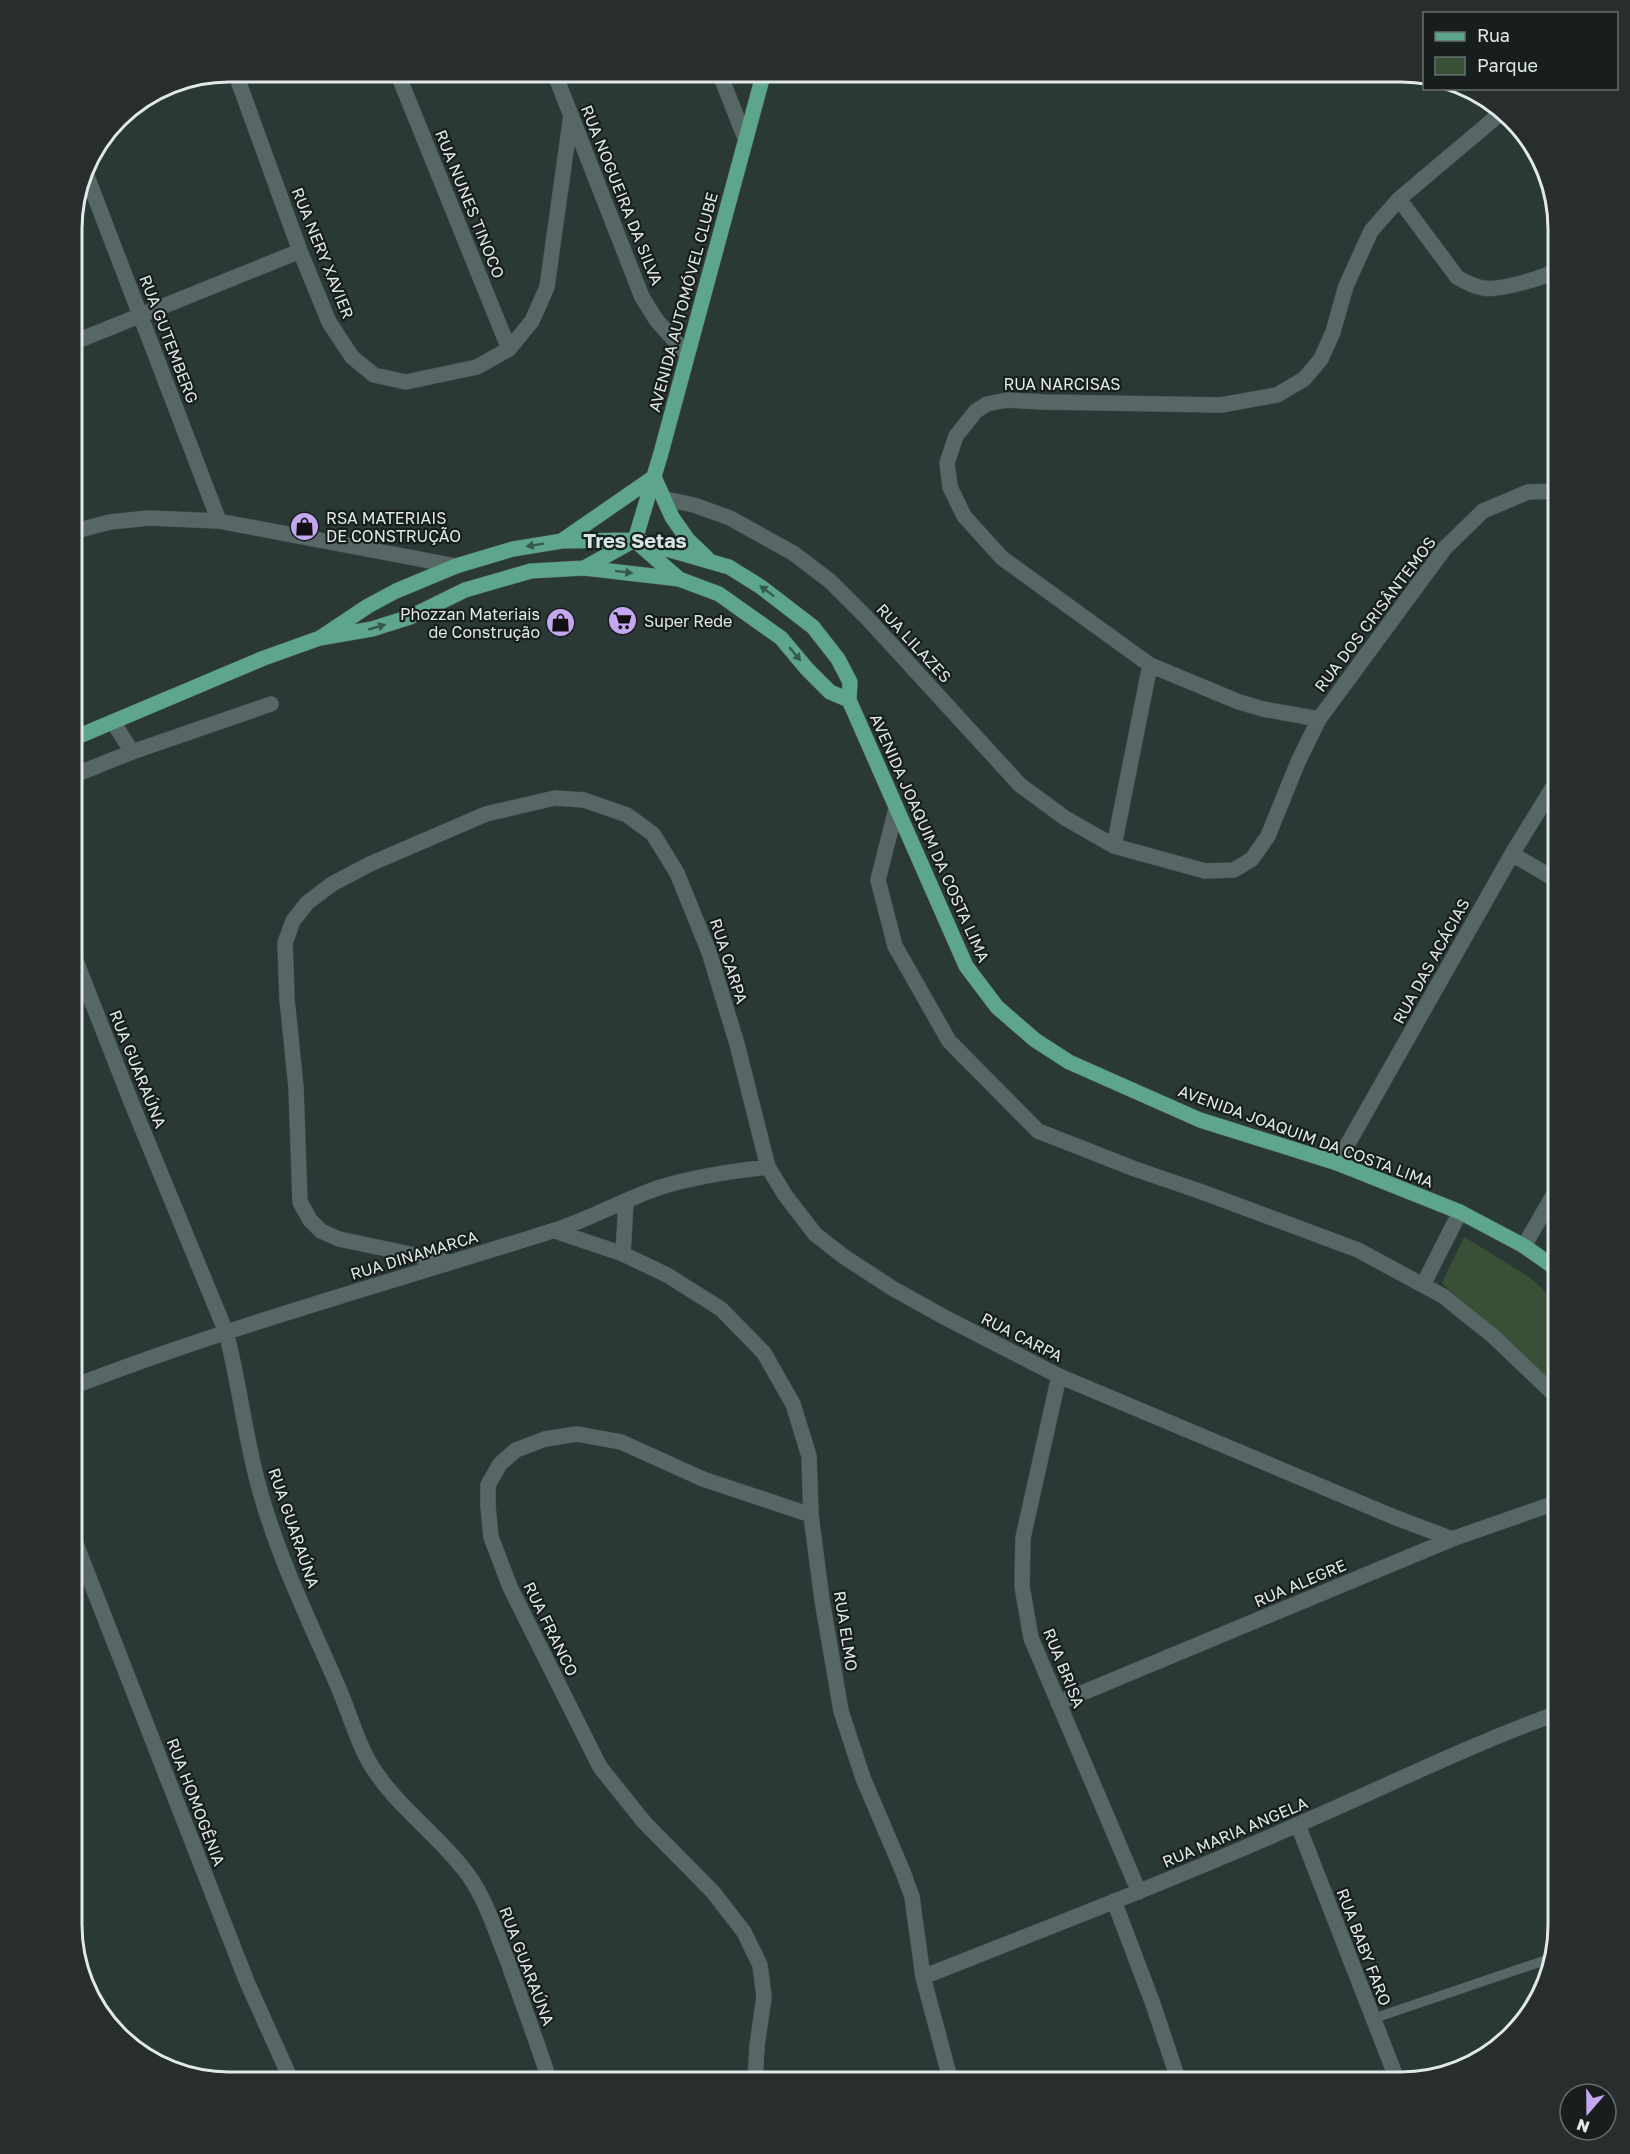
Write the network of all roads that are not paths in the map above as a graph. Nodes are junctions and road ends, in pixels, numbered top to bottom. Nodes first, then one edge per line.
1 (238, 82) edge
2 (401, 82) edge
3 (558, 82) edge
4 (723, 82) edge
5 (761, 82) edge
6 (571, 115) junction
7 (1496, 118) edge
8 (745, 138) junction
9 (90, 184) edge
10 (1399, 199) junction
11 (300, 251) junction
12 (1548, 274) edge
13 (142, 316) junction
14 (83, 340) edge
15 (509, 349) junction
16 (687, 354) junction
17 (654, 477) junction
18 (1548, 491) edge
19 (664, 499) junction
20 (219, 521) junction
21 (83, 529) edge
22 (635, 540) junction
23 (562, 541) junction
24 (709, 560) junction
25 (456, 566) junction
26 (584, 567) junction
27 (679, 579) junction
28 (320, 638) junction
29 (1150, 665) junction
30 (849, 700) junction
31 (271, 704) dead end
32 (1319, 719) junction
33 (113, 722) junction
34 (83, 735) edge
35 (132, 752) junction
36 (83, 772) edge
37 (1548, 795) edge
38 (896, 809) junction
39 (1114, 846) junction
40 (1512, 854) junction
41 (1548, 875) edge
42 (83, 978) edge
43 (1337, 1163) junction
44 (768, 1167) junction
45 (626, 1202) junction
46 (1548, 1204) edge
47 (1460, 1212) junction
48 (555, 1231) junction
49 (1524, 1246) junction
50 (623, 1254) junction
51 (1548, 1259) edge
52 (448, 1262) junction
53 (1423, 1285) junction
54 (226, 1332) junction
55 (1059, 1376) junction
56 (82, 1383) edge
57 (1548, 1388) edge
58 (1548, 1505) edge
59 (811, 1515) junction
60 (1452, 1539) junction
61 (82, 1560) edge
62 (1058, 1703) junction
63 (1548, 1717) edge
64 (1298, 1825) junction
65 (1139, 1892) junction
66 (1114, 1902) junction
67 (1543, 1961) edge
68 (923, 1977) junction
69 (1372, 2019) junction
70 (288, 2072) edge
71 (547, 2072) edge
72 (756, 2072) edge
73 (948, 2072) edge
74 (1176, 2072) edge
75 (1394, 2072) edge

1 - 11 street, RUA NERY XAVIER
2 - 15 street, RUA NUNES TINOCO
3 - 6 street, RUA NOGUEIRA DA SILVA
4 - 8 street
5 - 8 main road, AVENIDA AUTOMÓVEL CLUBE
6 - 15 street, RUA NERY XAVIER
6 - 16 street, RUA NOGUEIRA DA SILVA
7 - 10 street, RUA NARCISAS
8 - 16 main road, AVENIDA AUTOMÓVEL CLUBE
9 - 13 street, RUA GUTEMBERG
10 - 12 street
10 - 29 street, RUA NARCISAS
11 - 13 street
11 - 15 street, RUA NERY XAVIER
13 - 14 street
13 - 20 street, RUA GUTEMBERG
16 - 17 main road, AVENIDA AUTOMÓVEL CLUBE
17 - 19 main road
17 - 22 main road, AVENIDA AUTOMÓVEL CLUBE
17 - 23 main road
18 - 32 street, RUA DOS CRISÂNTEMOS
19 - 24 main road
19 - 39 street, RUA LILAZES
20 - 21 street
20 - 25 street
22 - 23 main road, AVENIDA JOAQUIM DA COSTA LIMA
22 - 24 main road, AVENIDA JOAQUIM DA COSTA LIMA
22 - 26 main road
22 - 27 main road
23 -> 25 main road, AVENIDA JOAQUIM DA COSTA LIMA
30 -> 24 main road, AVENIDA JOAQUIM DA COSTA LIMA
25 - 28 main road, AVENIDA JOAQUIM DA COSTA LIMA
26 -> 27 main road, AVENIDA JOAQUIM DA COSTA LIMA
28 -> 26 main road, AVENIDA JOAQUIM DA COSTA LIMA
27 -> 30 main road, AVENIDA JOAQUIM DA COSTA LIMA
28 - 33 main road, AVENIDA JOAQUIM DA COSTA LIMA
29 - 32 street, RUA NARCISAS
29 - 39 street
30 - 38 main road, AVENIDA JOAQUIM DA COSTA LIMA
31 - 35 street
32 - 39 street, RUA LILAZES
33 - 34 main road, AVENIDA JOAQUIM DA COSTA LIMA
33 - 35 street
35 - 36 street
37 - 40 street, RUA DAS ACÁCIAS
38 - 43 main road, AVENIDA JOAQUIM DA COSTA LIMA
38 - 53 street
40 - 41 street
40 - 43 street, RUA DAS ACÁCIAS
42 - 54 street, RUA GUARAÚNA
43 - 47 main road, AVENIDA JOAQUIM DA COSTA LIMA
44 - 45 street, RUA DINAMARCA
44 - 52 street, RUA CARPA
44 - 55 street, RUA CARPA
45 - 48 street, RUA DINAMARCA
45 - 50 street
46 - 49 street
47 - 49 main road, AVENIDA JOAQUIM DA COSTA LIMA
47 - 53 street
48 - 50 street, RUA ELMO
48 - 52 street, RUA DINAMARCA
49 - 51 main road, AVENIDA JOAQUIM DA COSTA LIMA
50 - 59 street, RUA ELMO
52 - 54 street, RUA DINAMARCA
53 - 57 street
54 - 56 street, RUA DINAMARCA
54 - 71 street, RUA GUARAÚNA
55 - 60 street, RUA CARPA
55 - 62 street, RUA BRISA
58 - 60 street, RUA ALEGRE
59 - 68 street, RUA ELMO
59 - 72 street, RUA FRANCO
60 - 62 street, RUA ALEGRE
61 - 70 street, RUA HOMOGÊNIA
62 - 65 street, RUA BRISA
63 - 64 street, RUA MARIA ANGELA
64 - 65 street, RUA MARIA ANGELA
64 - 69 street, RUA BABY FARO
65 - 66 street, RUA MARIA ANGELA
66 - 68 street, RUA MARIA ANGELA
66 - 74 street
67 - 69 lane
68 - 73 street, RUA ELMO
69 - 75 street, RUA BABY FARO

